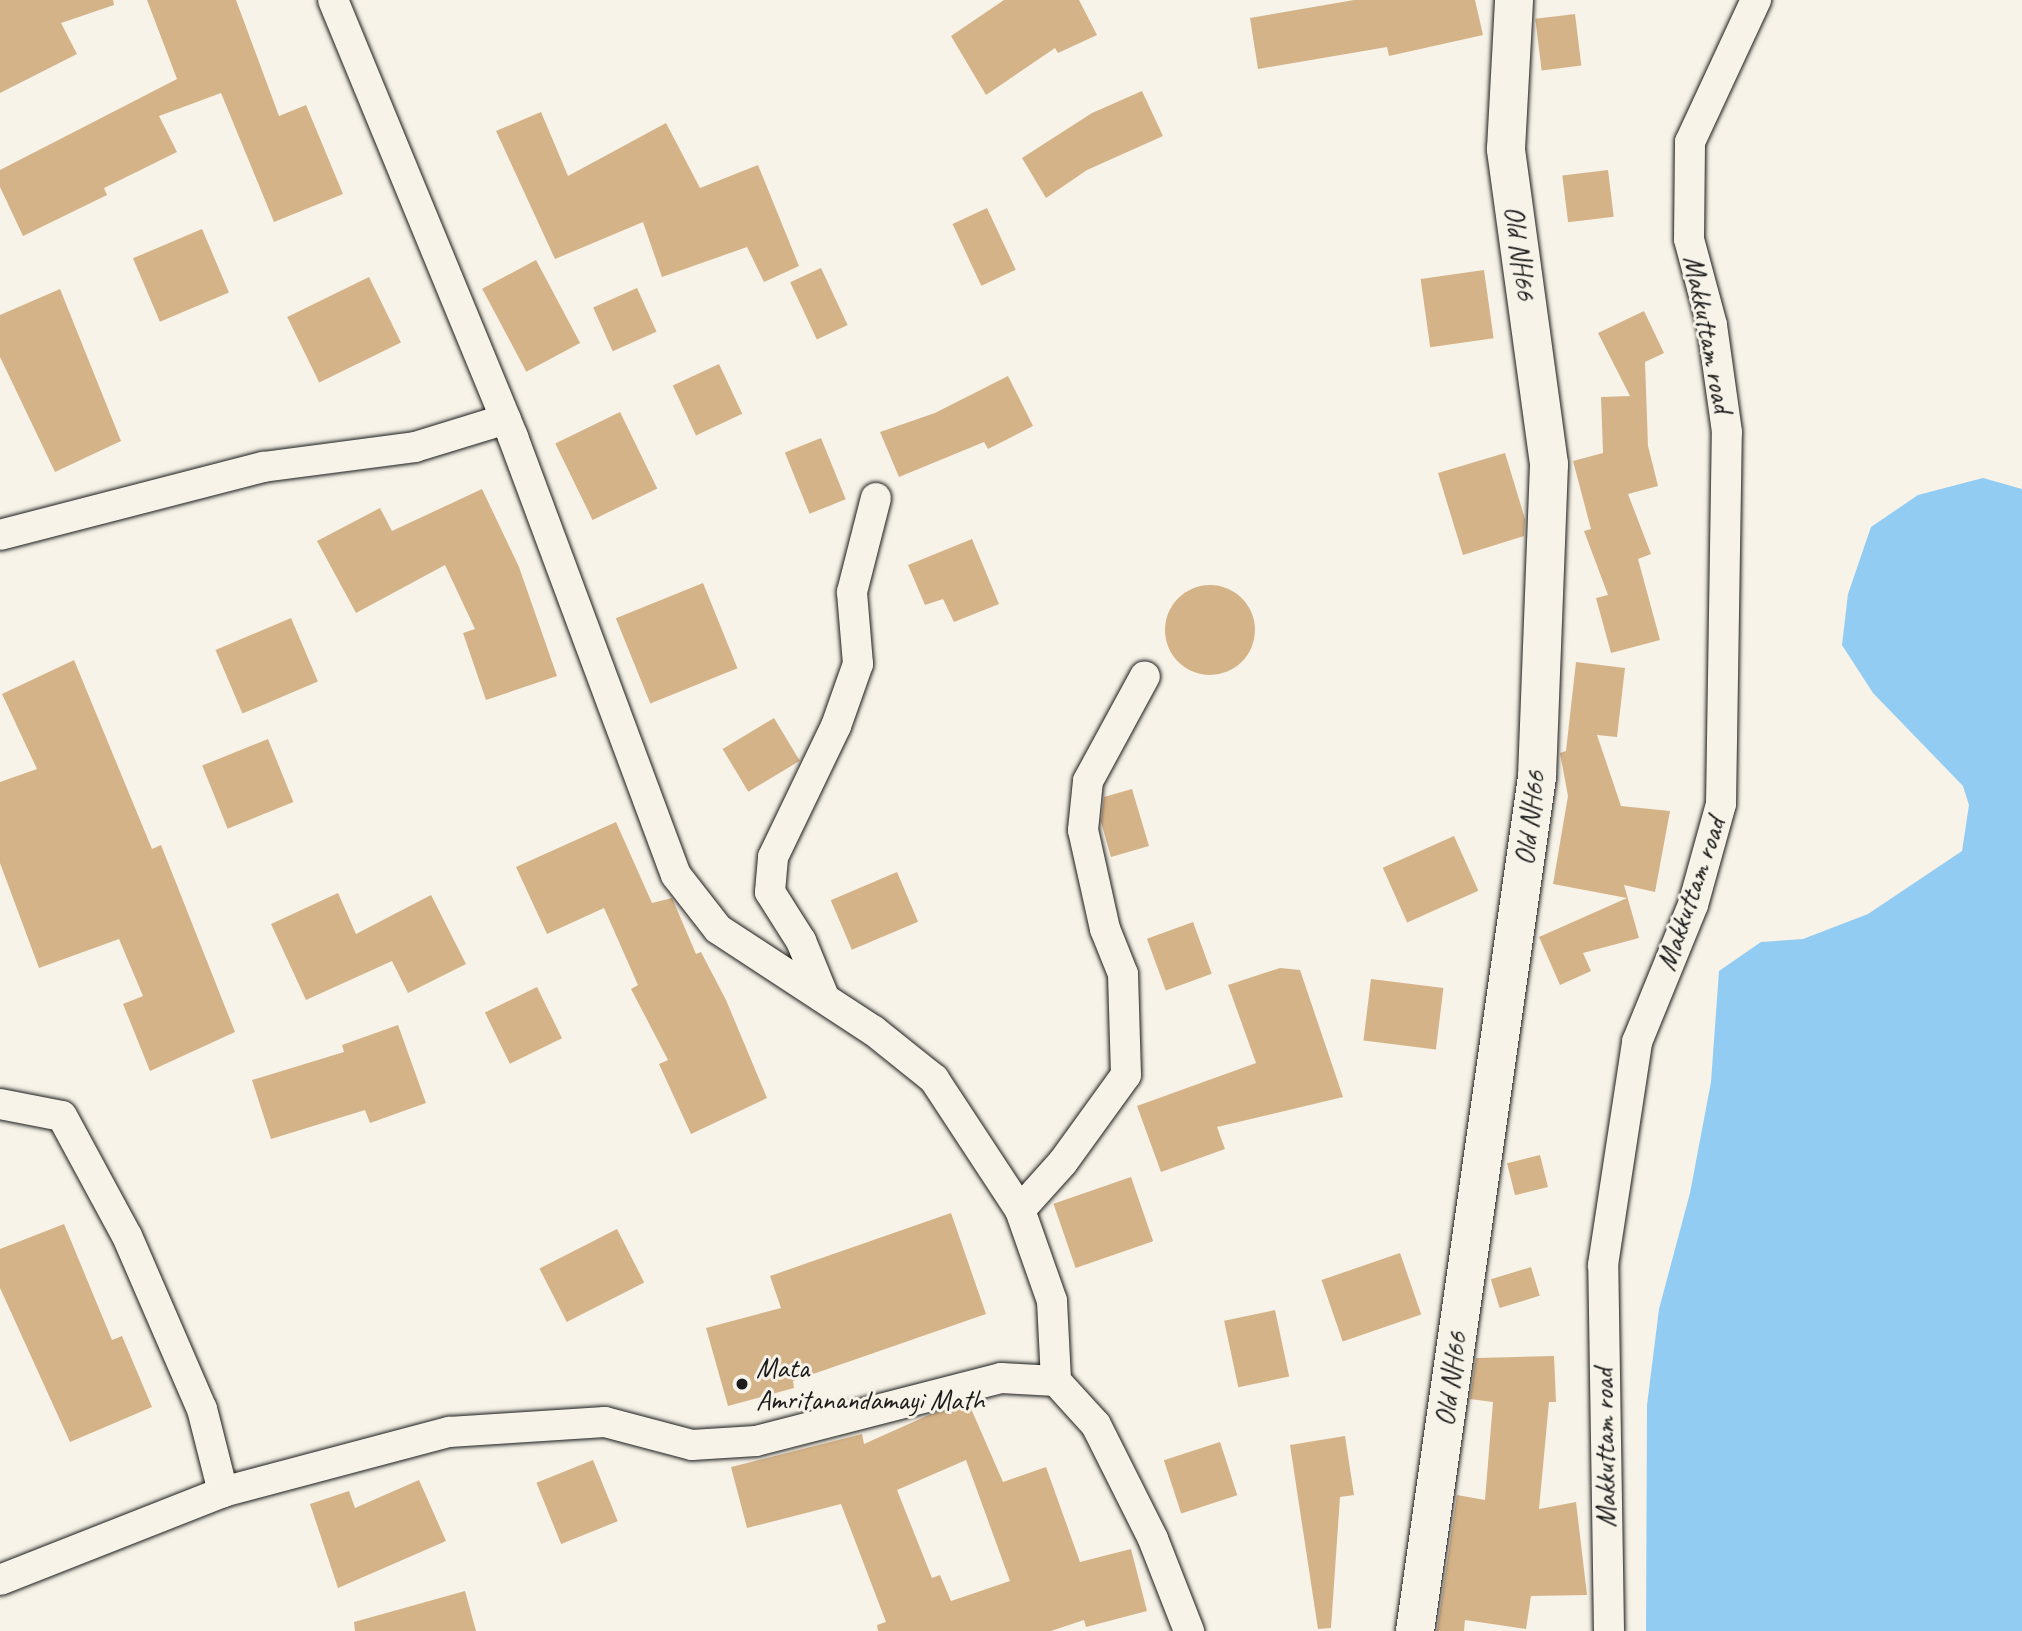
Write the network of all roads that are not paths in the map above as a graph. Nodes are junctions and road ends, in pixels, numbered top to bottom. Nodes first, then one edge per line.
1 (333, 0) edge
2 (1514, 0) edge
3 (1756, 0) edge
4 (506, 419) junction
5 (876, 498) dead end
6 (0, 535) edge
7 (1145, 676) dead end
8 (824, 998) junction
9 (0, 1104) edge
10 (1020, 1210) junction
11 (1056, 1381) junction
12 (223, 1492) junction
13 (0, 1580) edge
14 (1189, 1631) edge
15 (1415, 1631) edge
16 (1609, 1631) edge

1 - 4 street
2 - 15 main road, Old NH66
3 - 16 street, Makkuttam road
4 - 6 street
4 - 8 street
5 - 8 street
7 - 10 street
8 - 10 street
9 - 12 street
10 - 11 street
11 - 12 street
11 - 14 street
12 - 13 street

